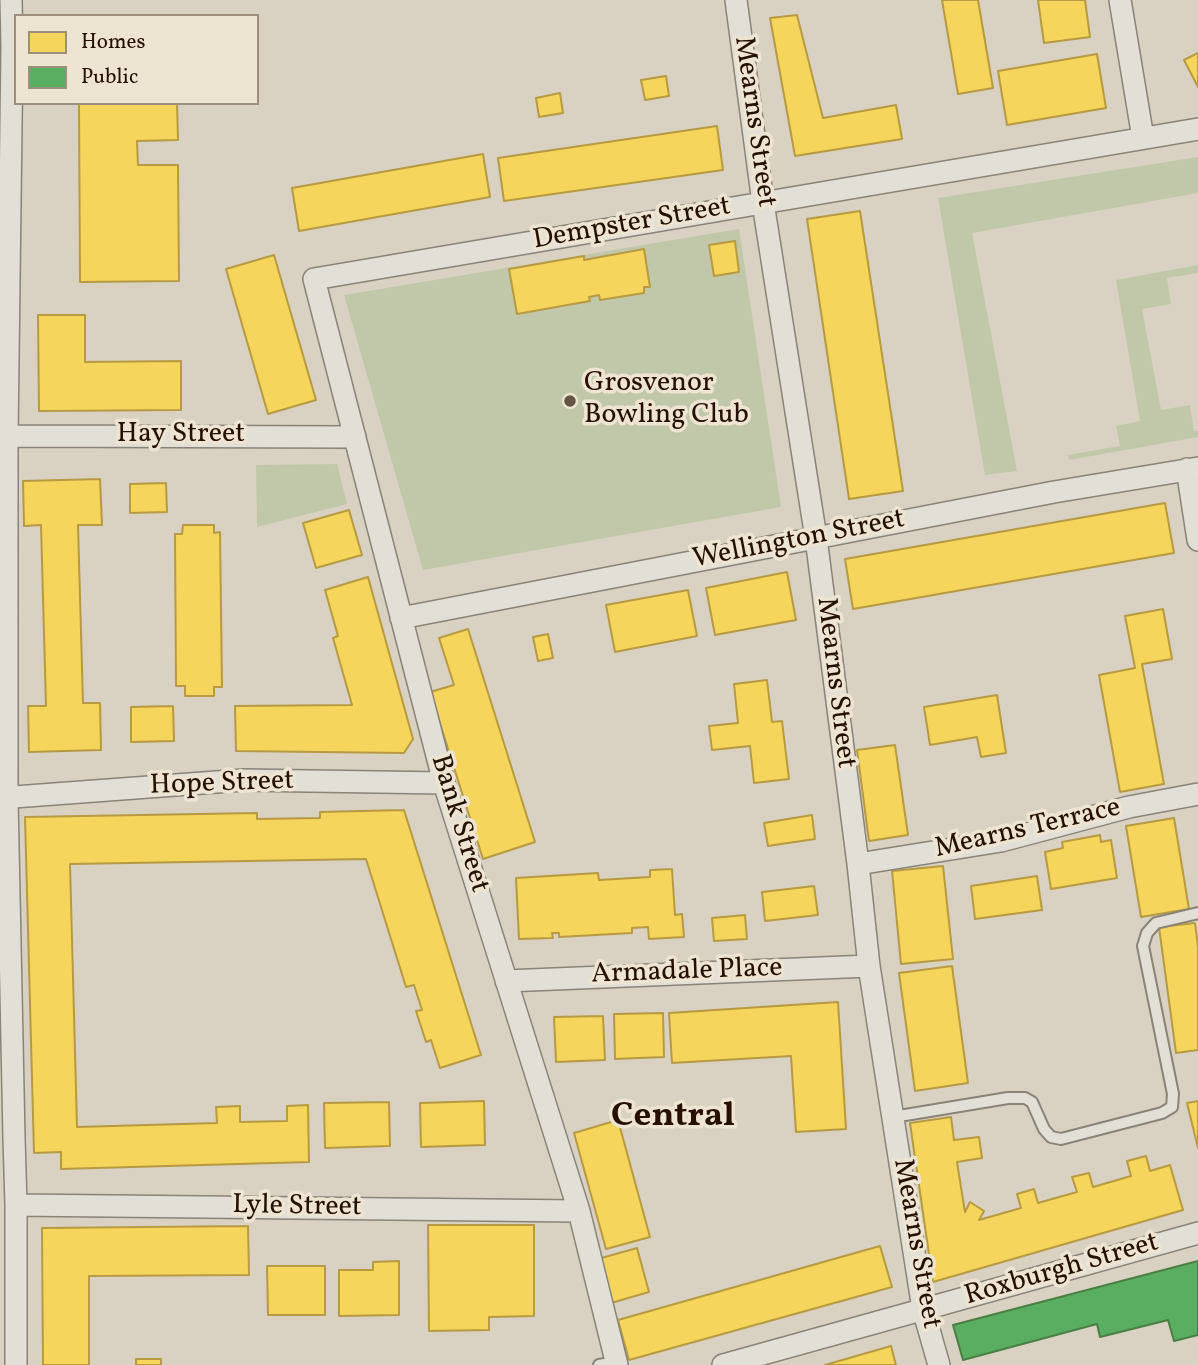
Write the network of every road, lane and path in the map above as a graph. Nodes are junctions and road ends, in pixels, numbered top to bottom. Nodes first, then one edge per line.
1 (12, 0) edge
2 (736, 0) edge
3 (1120, 0) edge
4 (14, 46) edge
5 (1198, 129) edge
6 (1143, 138) junction
7 (764, 203) junction
8 (314, 279) joint
9 (7, 436) junction
10 (355, 437) junction
11 (1193, 469) edge
12 (816, 538) junction
13 (1198, 540) edge
14 (401, 618) junction
15 (444, 783) junction
16 (1198, 794) edge
17 (4, 798) edge
18 (858, 864) junction
19 (1198, 913) edge
20 (869, 966) junction
21 (506, 981) junction
22 (892, 1116) junction
23 (16, 1205) junction
24 (579, 1211) junction
25 (1198, 1233) edge
26 (923, 1309) junction
27 (611, 1364) edge
28 (16, 1365) edge
29 (723, 1365) edge
30 (939, 1365) edge

1 - 4 street
2 - 7 street, Mearns Street
3 - 6 street
4 - 9 street
5 - 6 street, Dempster Street
6 - 7 street, Dempster Street
7 - 8 street, Dempster Street
7 - 12 street, Mearns Street
8 - 10 street, Bank Street
9 - 10 street, Hay Street
9 - 17 street
10 - 14 street, Bank Street
11 - 12 street, Wellington Street
11 - 13 street
12 - 14 street, Wellington Street
12 - 18 street, Mearns Street
14 - 15 street, Bank Street
15 - 17 street, Hope Street
15 - 21 street, Bank Street
16 - 18 street, Mearns Terrace
17 - 23 street
18 - 20 street, Mearns Street
19 - 22 lane
20 - 21 street, Armadale Place
20 - 22 street, Mearns Street
21 - 24 street, Bank Street
22 - 26 street, Mearns Street
23 - 24 street, Lyle Street
23 - 28 street
24 - 27 street, Bank Street
25 - 26 street, Roxburgh Street
26 - 29 street, Roxburgh Street
26 - 30 street, Mearns Street

